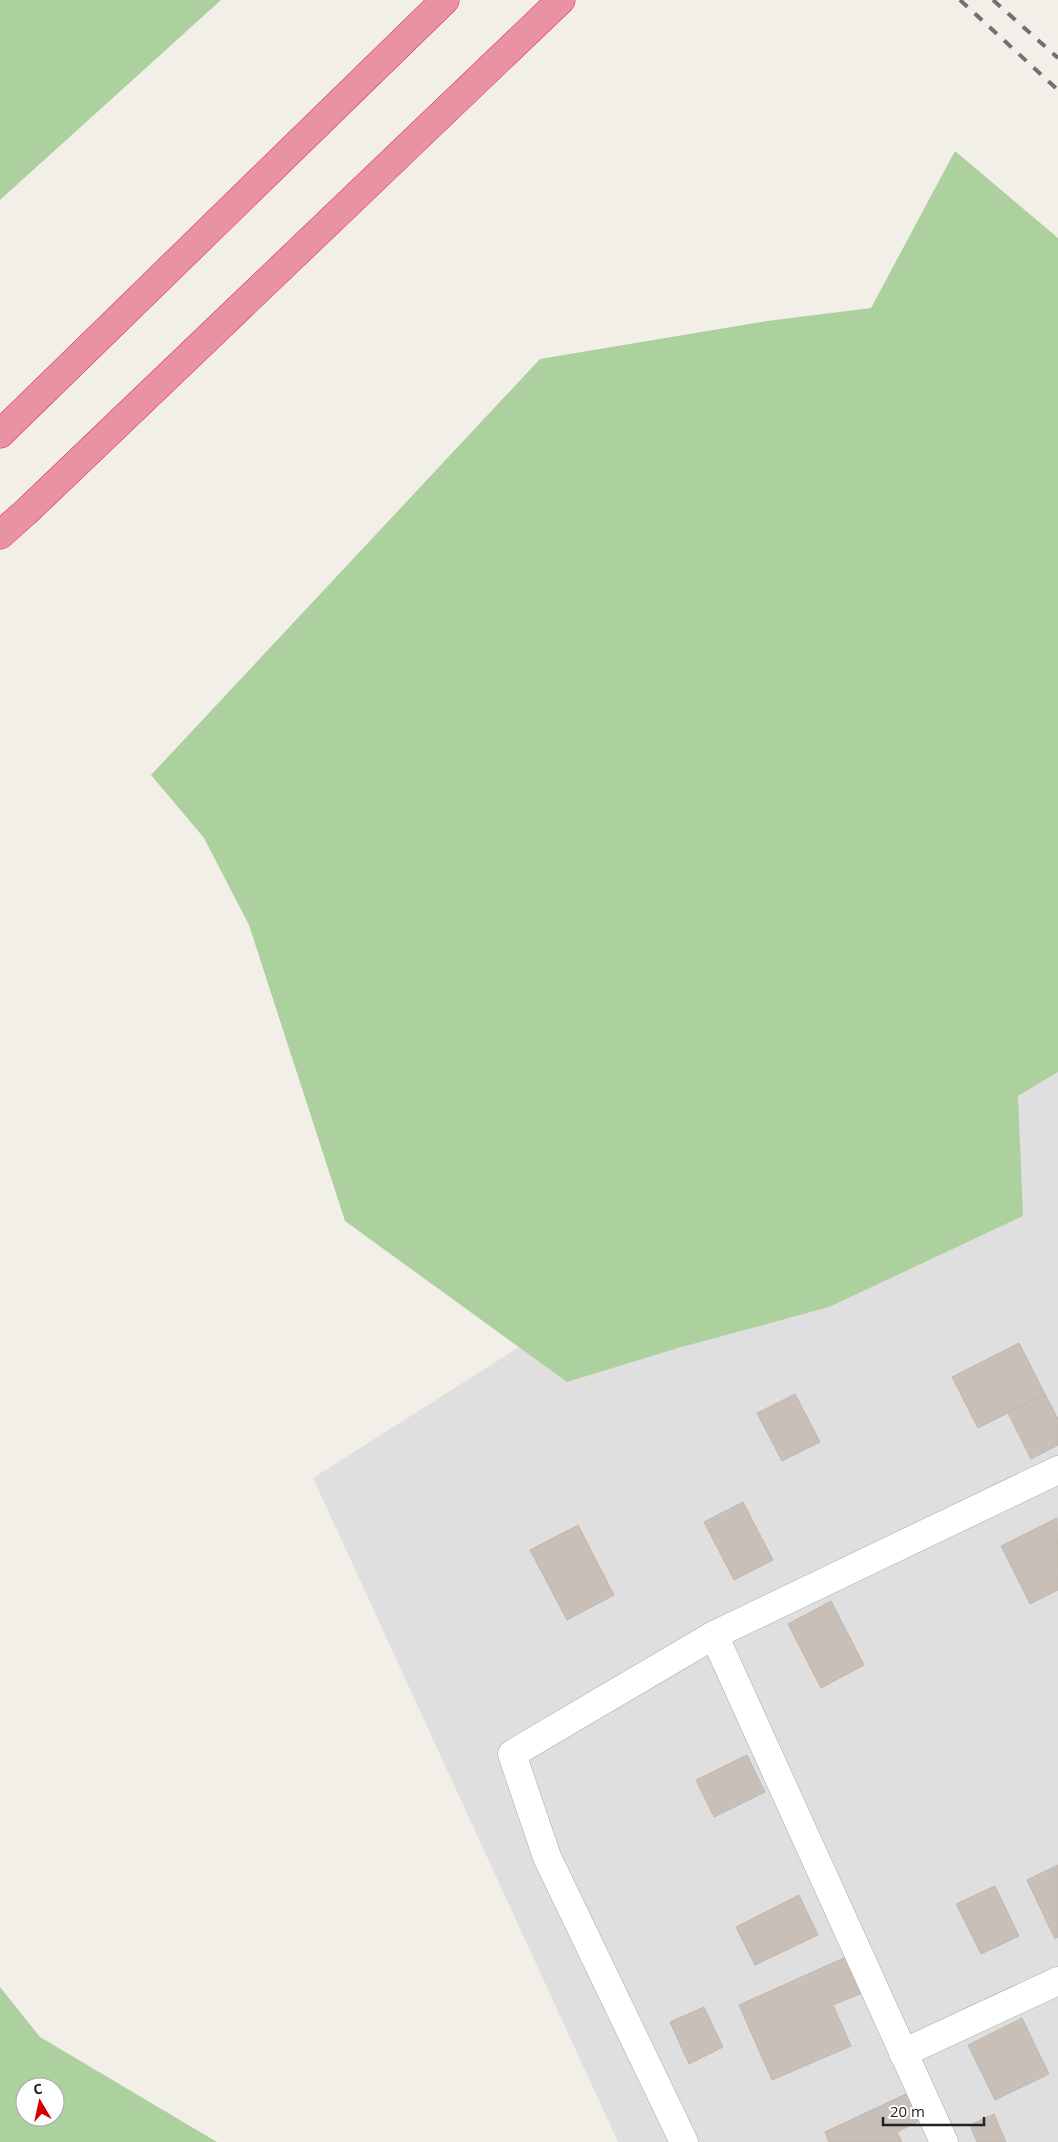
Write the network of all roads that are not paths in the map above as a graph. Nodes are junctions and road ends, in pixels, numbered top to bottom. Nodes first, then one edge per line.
1 (445, 0) edge
2 (562, 0) edge
3 (0, 434) edge
4 (0, 535) edge
5 (1058, 1470) edge
6 (714, 1635) junction
7 (1058, 1981) edge
8 (903, 2053) junction
9 (684, 2142) edge
10 (944, 2142) edge

1 - 3 highway
2 - 4 highway
5 - 6 lane
6 - 8 lane
6 - 9 lane
7 - 8 lane
8 - 10 lane

